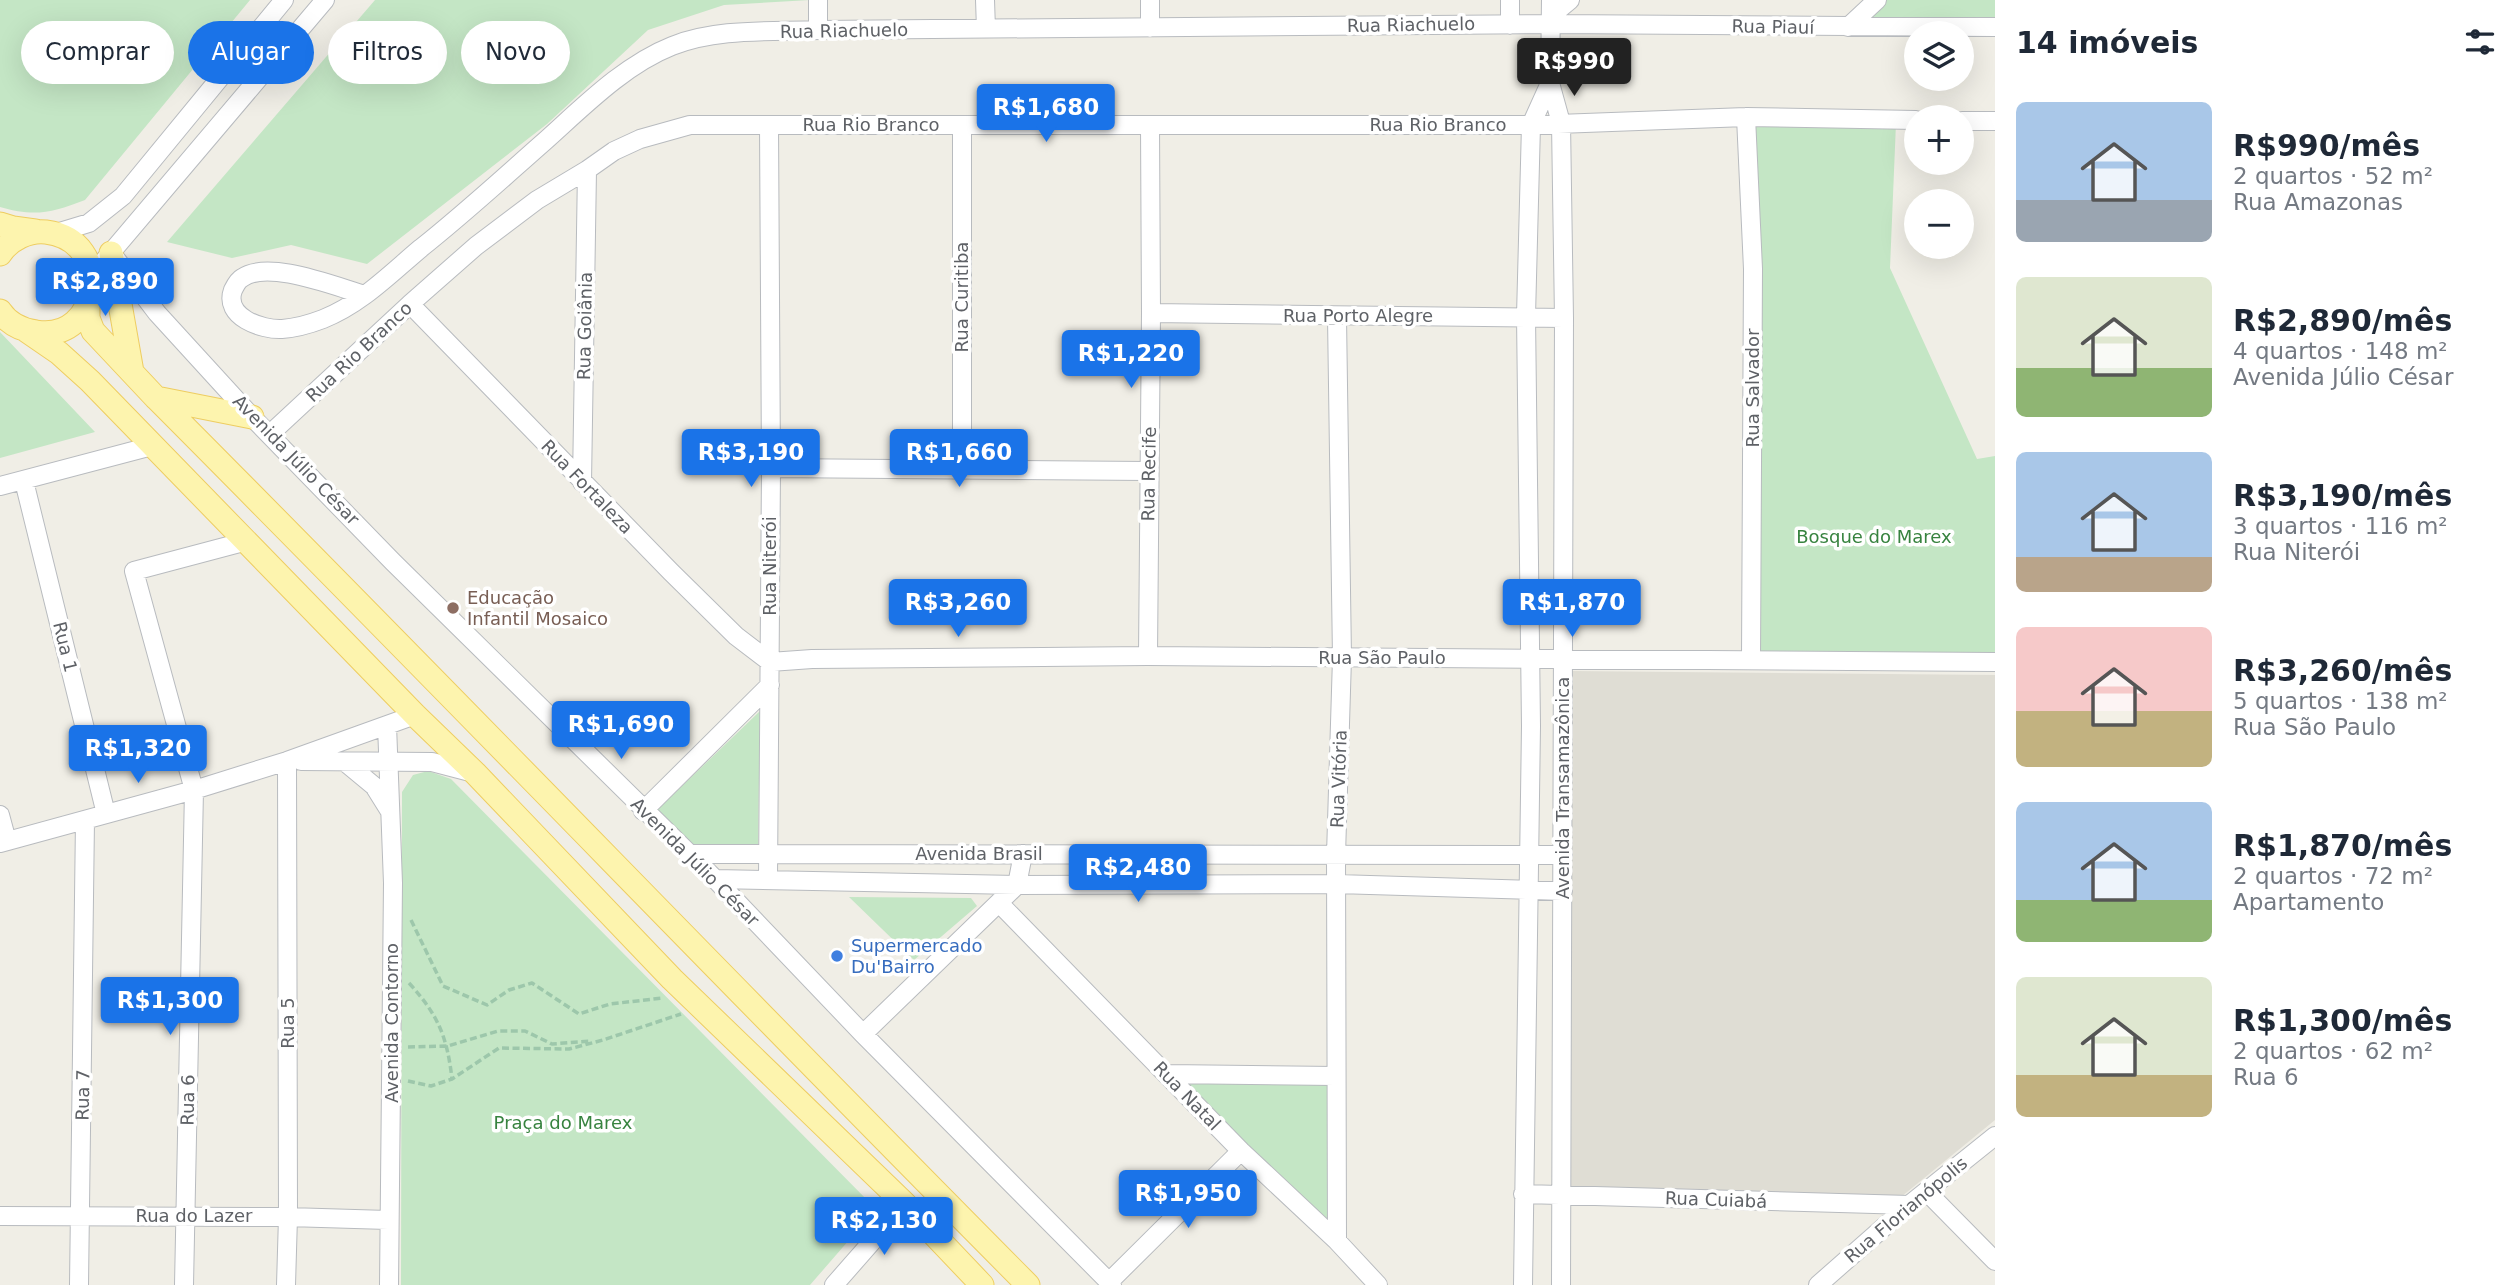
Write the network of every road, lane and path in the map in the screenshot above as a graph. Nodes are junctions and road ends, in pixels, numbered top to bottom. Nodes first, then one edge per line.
1 (284, 0) edge
2 (325, 0) edge
3 (818, 0) edge
4 (985, 0) edge
5 (1150, 0) edge
6 (1510, 0) edge
7 (1570, 0) edge
8 (1877, 0) edge
9 (1551, 13) edge
10 (1510, 24) junction
11 (1848, 27) junction
12 (1995, 27) edge
13 (1150, 28) junction
14 (986, 29) junction
15 (818, 30) junction
16 (1550, 83) junction
17 (1746, 117) junction
18 (1904, 120) edge
19 (1974, 121) edge
20 (1995, 121) edge
21 (1561, 123) junction
22 (769, 125) junction
23 (962, 125) junction
24 (1150, 125) junction
25 (1531, 125) junction
26 (587, 170) junction
27 (0, 224) edge
28 (49, 232) junction
29 (111, 253) junction
30 (0, 254) edge
31 (92, 275) junction
32 (365, 295) junction
33 (88, 303) junction
34 (410, 304) junction
35 (0, 311) edge
36 (1152, 313) junction
37 (1526, 316) junction
38 (1337, 317) junction
39 (1564, 318) junction
40 (27, 331) junction
41 (132, 372) junction
42 (156, 398) junction
43 (252, 417) junction
44 (270, 434) junction
45 (152, 446) junction
46 (771, 468) junction
47 (962, 470) junction
48 (1148, 471) junction
49 (24, 481) junction
50 (582, 482) junction
51 (0, 486) edge
52 (247, 541) junction
53 (1148, 656) junction
54 (1531, 657) junction
55 (1342, 658) junction
56 (1564, 658) junction
57 (1751, 659) junction
58 (770, 662) junction
59 (1995, 662) edge
60 (770, 685) junction
61 (415, 715) junction
62 (387, 725) junction
63 (287, 761) junction
64 (345, 762) junction
65 (388, 762) junction
66 (475, 773) junction
67 (194, 790) junction
68 (391, 811) junction
69 (643, 811) junction
70 (106, 814) junction
71 (0, 815) edge
72 (85, 820) junction
73 (3, 842) edge
74 (768, 853) junction
75 (689, 854) junction
76 (1023, 854) junction
77 (1336, 855) junction
78 (1529, 855) junction
79 (1563, 855) junction
80 (715, 879) junction
81 (768, 880) junction
82 (1337, 884) junction
83 (1017, 885) junction
84 (1529, 891) junction
85 (1563, 891) junction
86 (1000, 904) junction
87 (410, 918) dead end
88 (392, 963) junction
89 (695, 1001) junction
90 (863, 1034) junction
91 (603, 1040) junction
92 (448, 1046) junction
93 (392, 1047) junction
94 (1166, 1074) junction
95 (1335, 1076) junction
96 (392, 1077) junction
97 (452, 1079) junction
98 (1995, 1136) edge
99 (1241, 1151) junction
100 (1927, 1192) junction
101 (1523, 1194) junction
102 (1561, 1195) junction
103 (905, 1204) junction
104 (1909, 1205) junction
105 (82, 1215) junction
106 (0, 1216) edge
107 (186, 1216) junction
108 (288, 1217) junction
109 (388, 1220) junction
110 (1337, 1241) junction
111 (1995, 1261) edge
112 (1110, 1284) edge
113 (79, 1285) edge
114 (184, 1285) edge
115 (286, 1285) edge
116 (389, 1285) edge
117 (834, 1285) edge
118 (982, 1285) edge
119 (1028, 1285) edge
120 (1378, 1285) edge
121 (1523, 1285) edge
122 (1561, 1285) edge
123 (1818, 1285) edge

1 - 28 street
2 - 29 street
3 - 15 street
4 - 14 street
5 - 13 street
6 - 10 street
7 - 9 street
8 - 11 street
9 - 10 street, Rua Riachuelo
9 - 11 street, Rua Piauí
9 - 16 street
10 - 13 street, Rua Riachuelo
11 - 12 street, Rua Piauí
13 - 14 street, Rua Riachuelo
14 - 15 street, Rua Riachuelo
15 - 32 street, Rua Riachuelo
16 - 21 street, Avenida Transamazônica
16 - 25 street
17 - 18 street, Rua Rio Branco
17 - 21 street, Rua Rio Branco
17 - 57 street, Rua Salvador
19 - 20 street
21 - 25 street, Rua Rio Branco
21 - 39 street, Avenida Transamazônica
22 - 23 street, Rua Rio Branco
22 - 26 street, Rua Rio Branco
22 - 46 street, Rua Niterói
23 - 24 street, Rua Rio Branco
23 - 47 street, Rua Curitiba
24 - 25 street, Rua Rio Branco
24 - 36 street, Rua Recife
25 - 37 street, Avenida Transamazônica
26 - 34 street, Rua Rio Branco
26 - 50 street, Rua Goiânia
27 - 28 main road
28 - 30 main road
28 - 31 main road
29 - 31 street
29 - 41 main road
29 - 43 street, Avenida Júlio César
31 - 33 main road
32 - 32 street, Rua Riachuelo
33 - 40 main road
33 - 41 main road
34 - 44 street, Rua Rio Branco
34 - 50 street, Rua Fortaleza
35 - 40 main road
36 - 38 street, Rua Porto Alegre
36 - 48 street, Rua Recife
37 - 38 street, Rua Porto Alegre
37 - 39 street, Rua Porto Alegre
37 - 54 street, Avenida Transamazônica
38 - 55 street, Rua Vitória
39 - 56 street, Avenida Transamazônica
40 - 45 main road
41 - 42 main road
42 - 43 main road
42 - 119 main road
43 - 44 street, Avenida Júlio César
44 - 69 street, Avenida Júlio César
45 - 49 street
45 - 52 main road
46 - 47 street
46 - 58 street, Rua Niterói
47 - 48 street
48 - 53 street, Rua Recife
49 - 51 street
49 - 70 street, Rua 1
50 - 58 street, Rua Fortaleza
52 - 61 main road
52 - 67 street, Rua 6
53 - 55 street, Rua São Paulo
53 - 58 street, Rua São Paulo
54 - 55 street, Rua São Paulo
54 - 56 street, Rua São Paulo
54 - 78 street, Avenida Transamazônica
55 - 77 street, Rua Vitória
56 - 57 street, Rua São Paulo
56 - 79 street, Avenida Transamazônica
57 - 59 street, Rua São Paulo
58 - 60 street, Rua Niterói
60 - 69 street
60 - 74 street, Rua Niterói
61 - 62 street
61 - 66 main road
62 - 63 street
62 - 65 street, Avenida Contorno
63 - 64 street
63 - 67 street
63 - 108 street, Rua 5
64 - 65 street
64 - 68 street
65 - 66 street
65 - 68 street, Avenida Contorno
66 - 89 main road
67 - 70 street
67 - 107 street, Rua 6
68 - 88 street, Avenida Contorno
69 - 75 street, Avenida Júlio César
70 - 72 street
71 - 73 street
72 - 73 street
72 - 105 street, Rua 7
74 - 75 street, Avenida Brasil
74 - 76 street, Avenida Brasil
74 - 81 street, Rua Niterói
75 - 80 street, Avenida Júlio César
76 - 77 street, Avenida Brasil
76 - 83 street
77 - 78 street, Avenida Brasil
77 - 82 street, Rua Vitória
78 - 79 street, Avenida Brasil
78 - 84 street, Avenida Transamazônica
79 - 85 street, Avenida Transamazônica
80 - 81 street, Avenida Brasil
80 - 90 street, Avenida Júlio César
81 - 83 street, Avenida Brasil
82 - 83 street, Avenida Brasil
82 - 84 street, Avenida Brasil
82 - 95 street, Rua Vitória
83 - 86 street
84 - 85 street, Avenida Brasil
84 - 101 street, Avenida Transamazônica
85 - 102 street, Avenida Transamazônica
86 - 90 street
86 - 94 street, Rua Natal
87 - 89 path
88 - 92 path
88 - 93 street, Avenida Contorno
89 - 91 path
89 - 103 main road
90 - 112 street, Avenida Júlio César
91 - 92 path
91 - 97 path
92 - 93 path
92 - 97 path
93 - 96 street, Avenida Contorno
94 - 95 street
94 - 99 street, Rua Natal
95 - 110 street, Rua Vitória
96 - 97 path
96 - 109 street, Avenida Contorno
98 - 100 street, Rua Florianópolis
99 - 110 street, Rua Natal
99 - 112 street
100 - 104 street, Rua Florianópolis
100 - 111 street
101 - 102 street, Rua Cuiabá
101 - 121 street, Avenida Transamazônica
102 - 104 street, Rua Cuiabá
102 - 122 street, Avenida Transamazônica
103 - 117 street
103 - 118 main road
104 - 123 street, Rua Florianópolis
105 - 106 street, Rua do Lazer
105 - 107 street, Rua do Lazer
105 - 113 street, Rua 7
107 - 108 street, Rua do Lazer
107 - 114 street, Rua 6
108 - 109 street, Rua do Lazer
108 - 115 street, Rua 5
109 - 116 street, Avenida Contorno
110 - 120 street, Rua Natal

